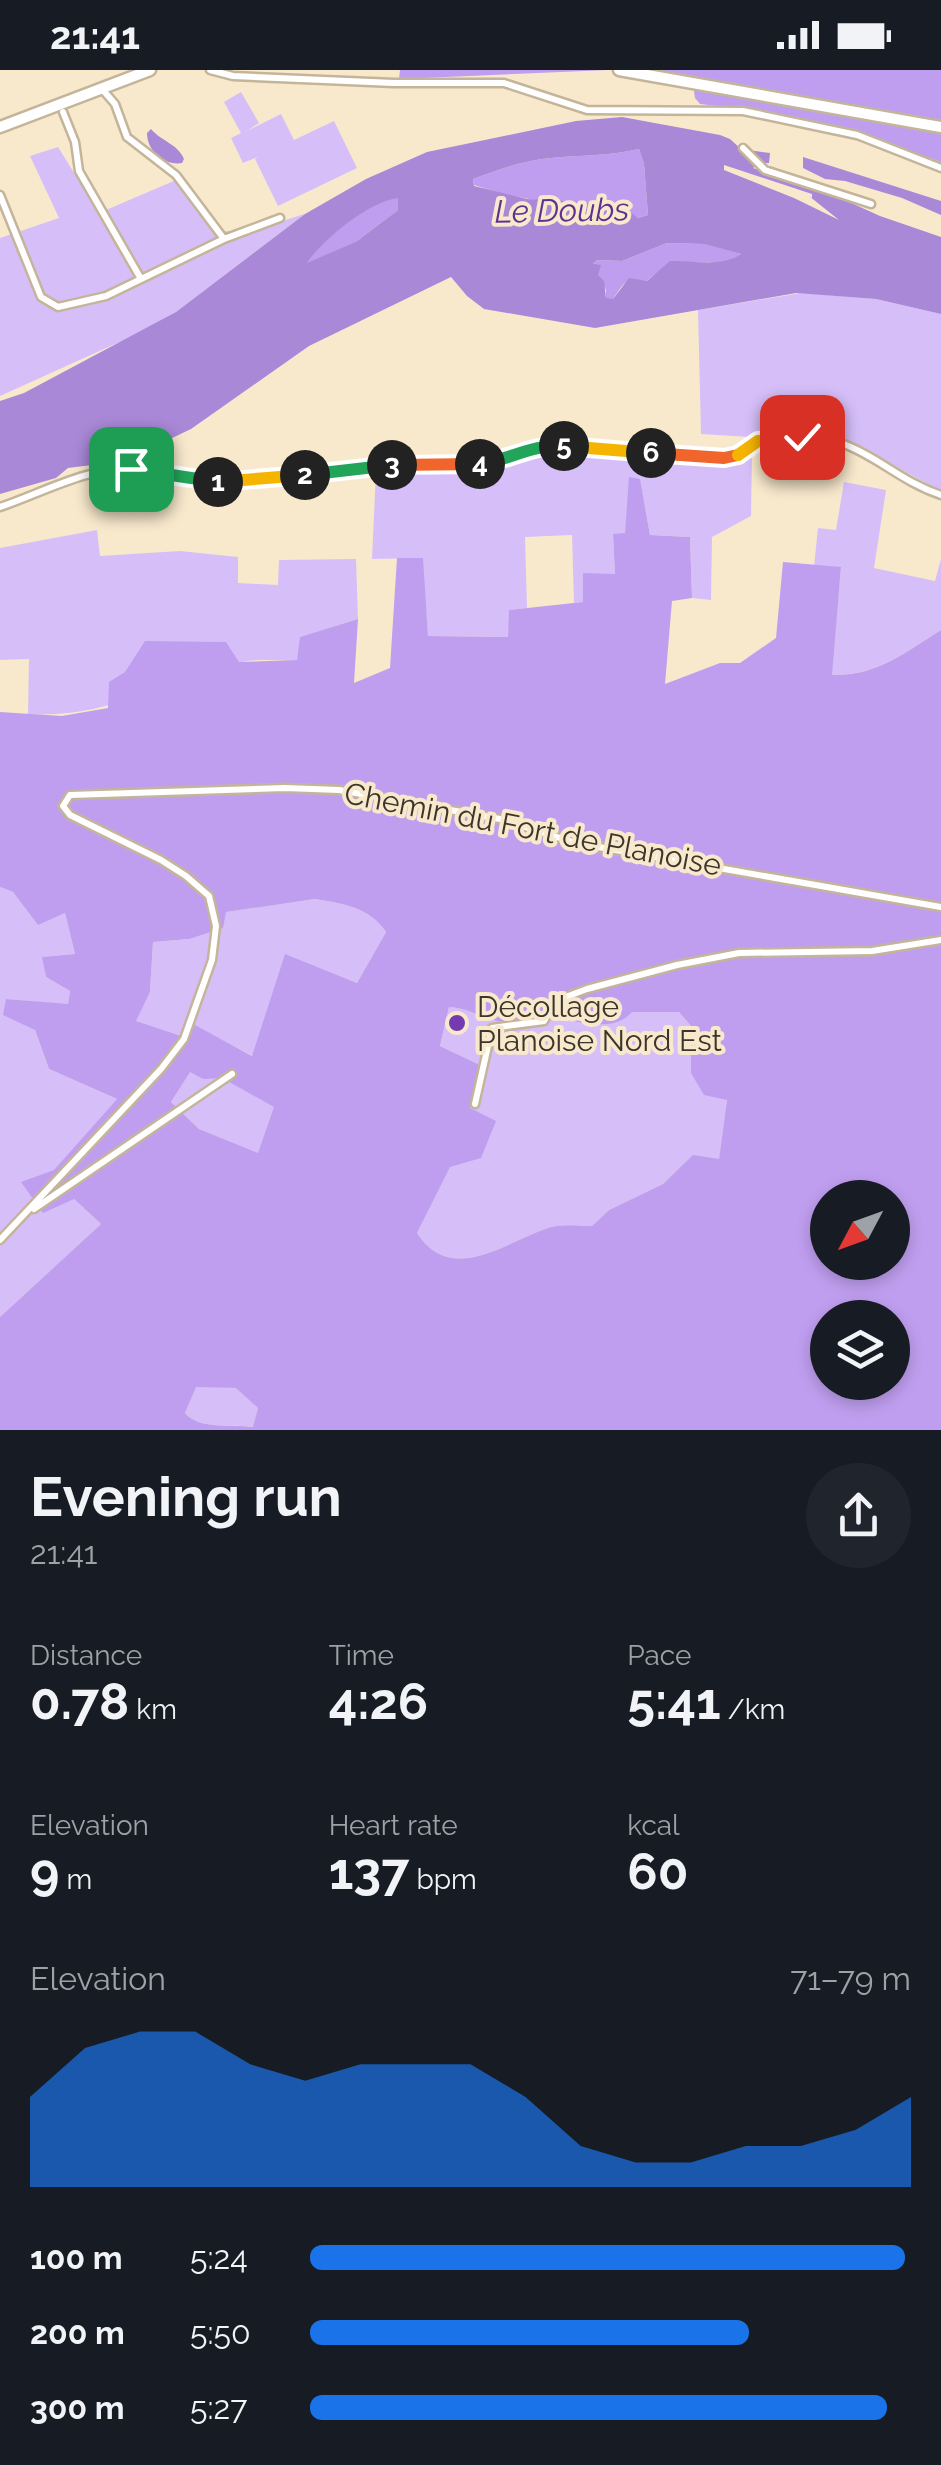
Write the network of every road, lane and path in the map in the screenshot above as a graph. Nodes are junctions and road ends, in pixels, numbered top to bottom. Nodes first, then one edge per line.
1 (150, 70) edge
2 (210, 70) edge
3 (620, 70) edge
4 (102, 88) junction
5 (63, 112) dead end
6 (0, 127) edge
7 (941, 127) edge
8 (743, 148) dead end
9 (941, 168) edge
10 (0, 194) edge
11 (870, 204) dead end
12 (280, 218) dead end
13 (224, 239) junction
14 (141, 279) junction
15 (941, 495) edge
16 (0, 506) edge
17 (941, 906) edge
18 (941, 940) edge
19 (232, 1074) dead end
20 (475, 1104) dead end
21 (22, 1217) junction
22 (0, 1240) edge

1 - 4 main road
2 - 9 street
3 - 7 main road
4 - 6 main road
4 - 13 street
5 - 14 street
8 - 11 street
10 - 14 street
12 - 13 street
13 - 14 street
15 - 16 street
17 - 21 street, Chemin du Fort de Planoise
18 - 20 street
19 - 21 street
21 - 22 street, Chemin du Fort de Planoise

